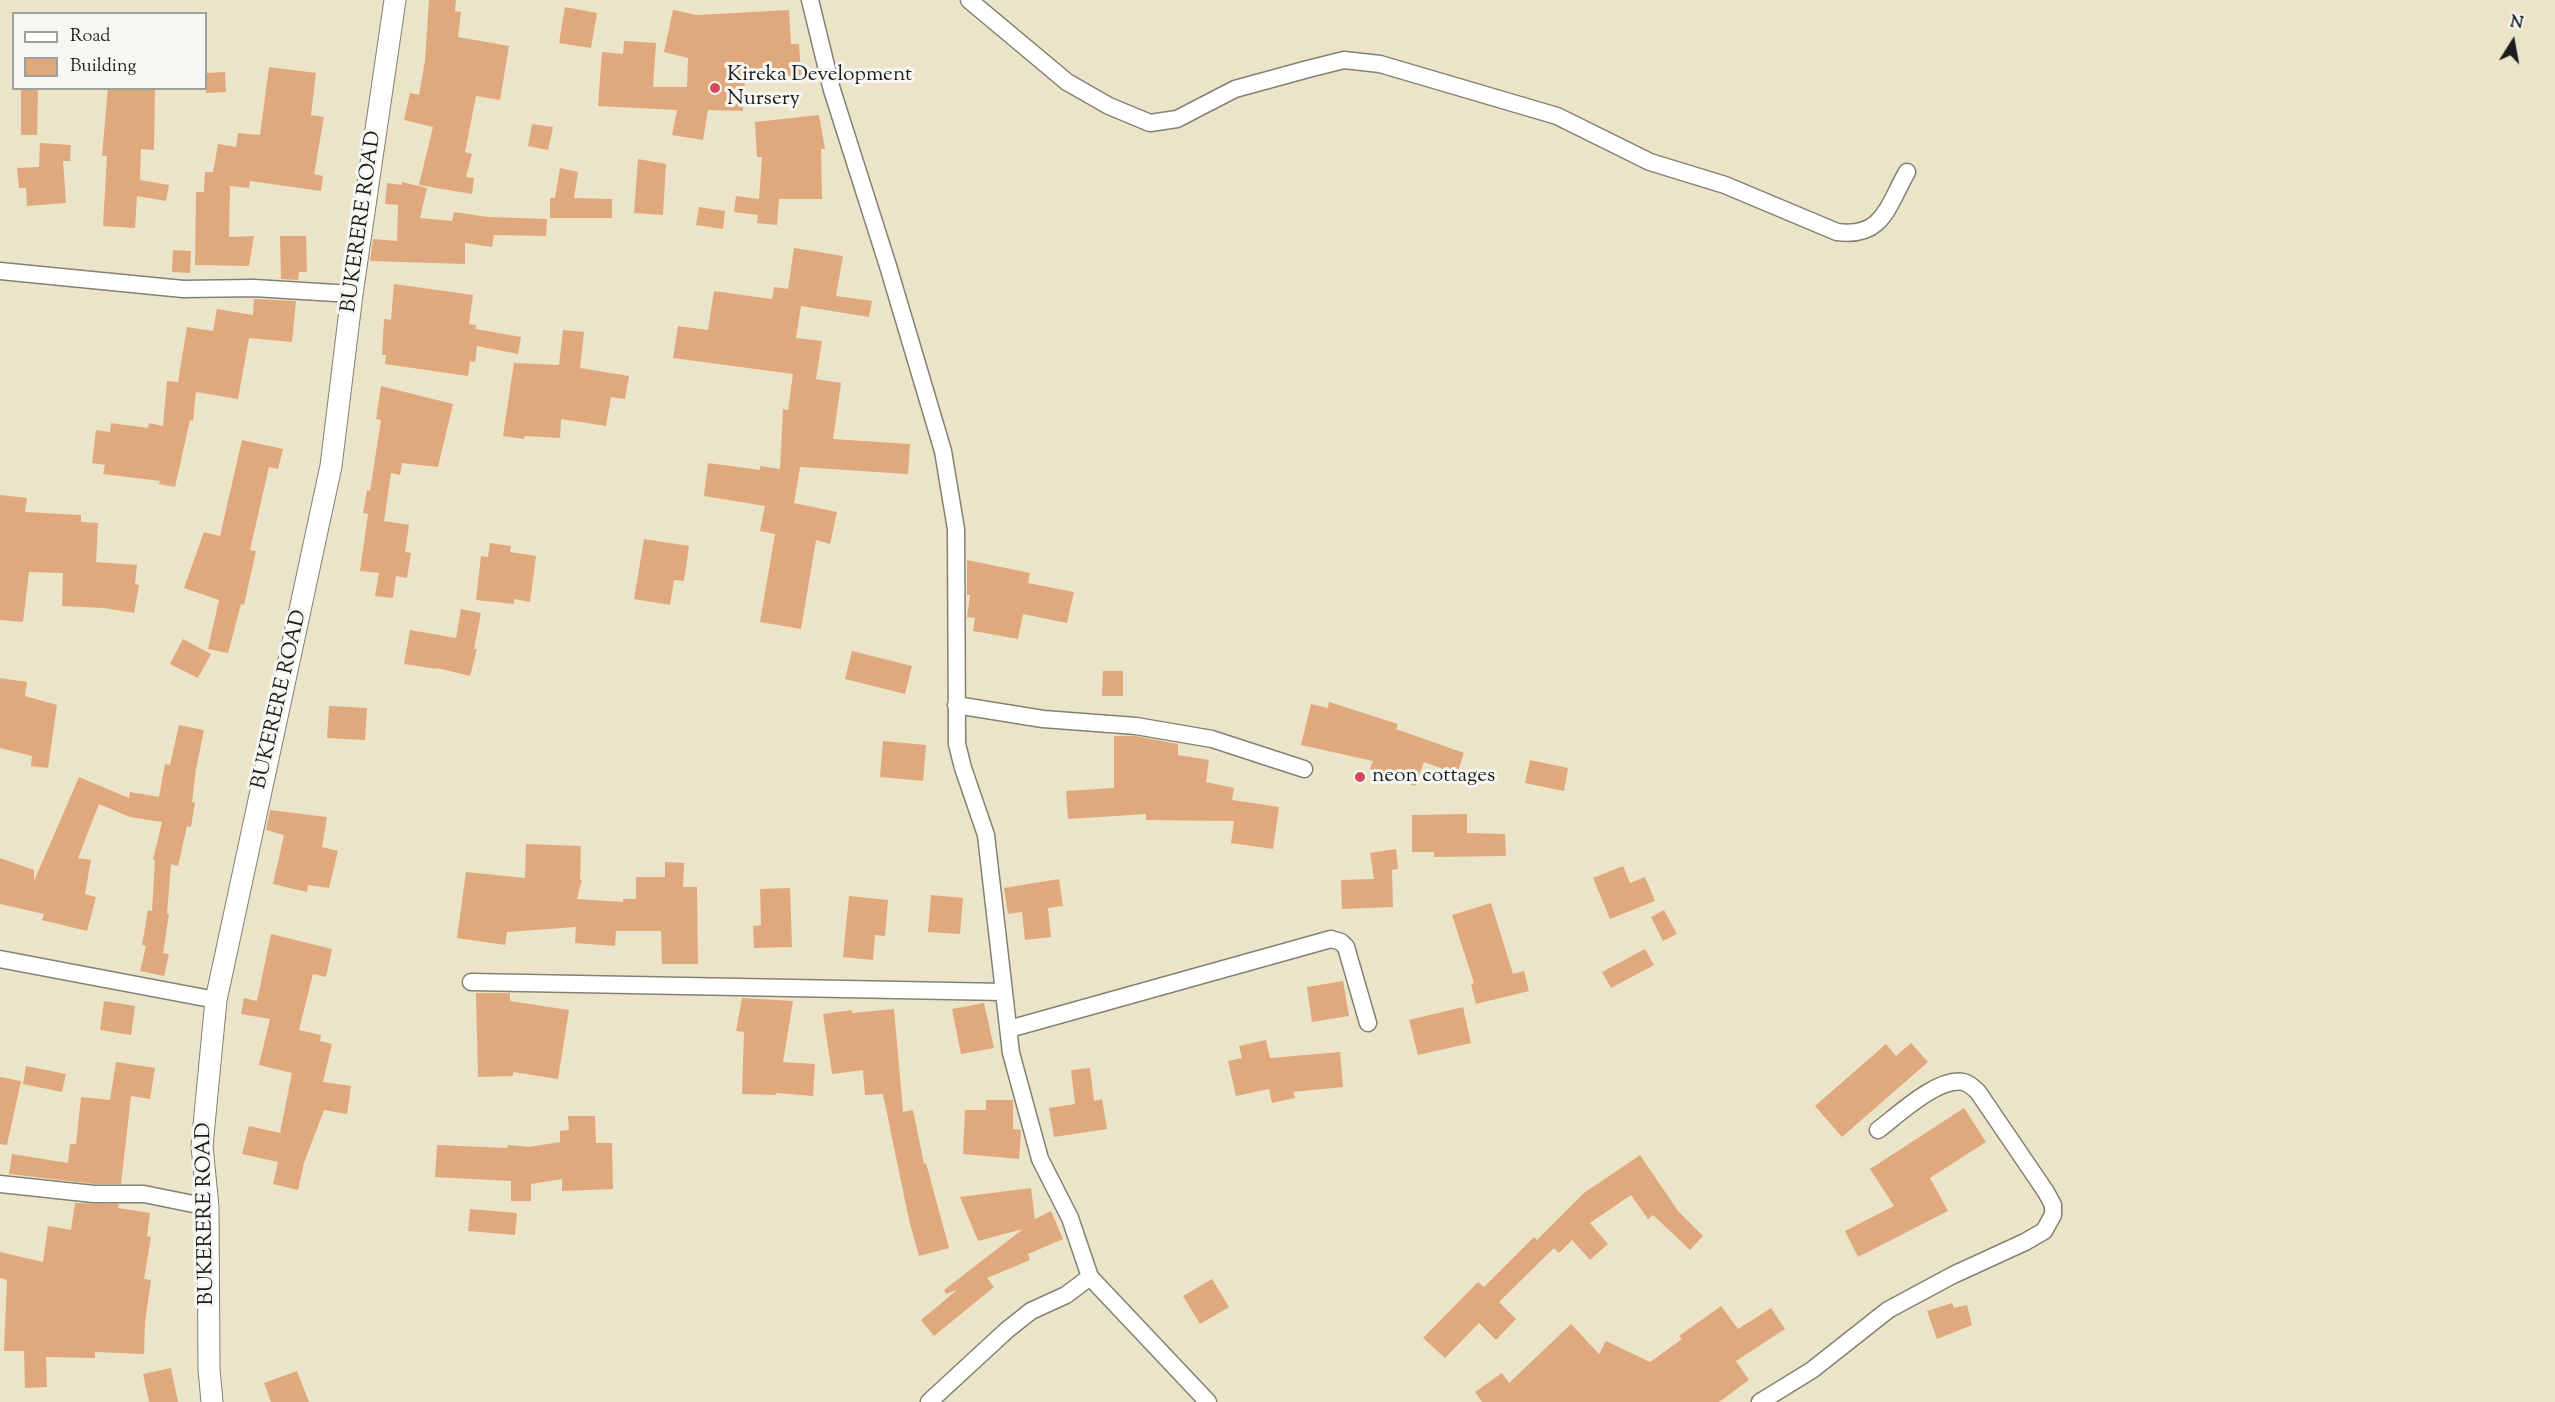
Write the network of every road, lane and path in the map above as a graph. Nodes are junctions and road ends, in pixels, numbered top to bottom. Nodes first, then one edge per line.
1 (395, 0) edge
2 (810, 0) edge
3 (969, 0) edge
4 (1907, 172) dead end
5 (0, 271) edge
6 (352, 294) junction
7 (956, 705) junction
8 (1304, 769) dead end
9 (0, 959) edge
10 (471, 982) dead end
11 (1004, 992) junction
12 (216, 1000) junction
13 (1368, 1023) dead end
14 (1009, 1029) junction
15 (1878, 1130) dead end
16 (0, 1184) edge
17 (208, 1208) junction
18 (1090, 1277) junction
19 (212, 1402) edge
20 (929, 1402) edge
21 (1208, 1402) edge
22 (1760, 1402) edge

1 - 6 street, BUKERERE ROAD
2 - 7 street
3 - 4 street
5 - 6 street
6 - 12 street, BUKERERE ROAD
7 - 8 street
7 - 11 street
9 - 12 street
10 - 11 street
11 - 14 street
12 - 17 street, BUKERERE ROAD
13 - 14 street
14 - 18 street
15 - 22 street
16 - 17 street
17 - 19 street, BUKERERE ROAD
18 - 20 street
18 - 21 street

